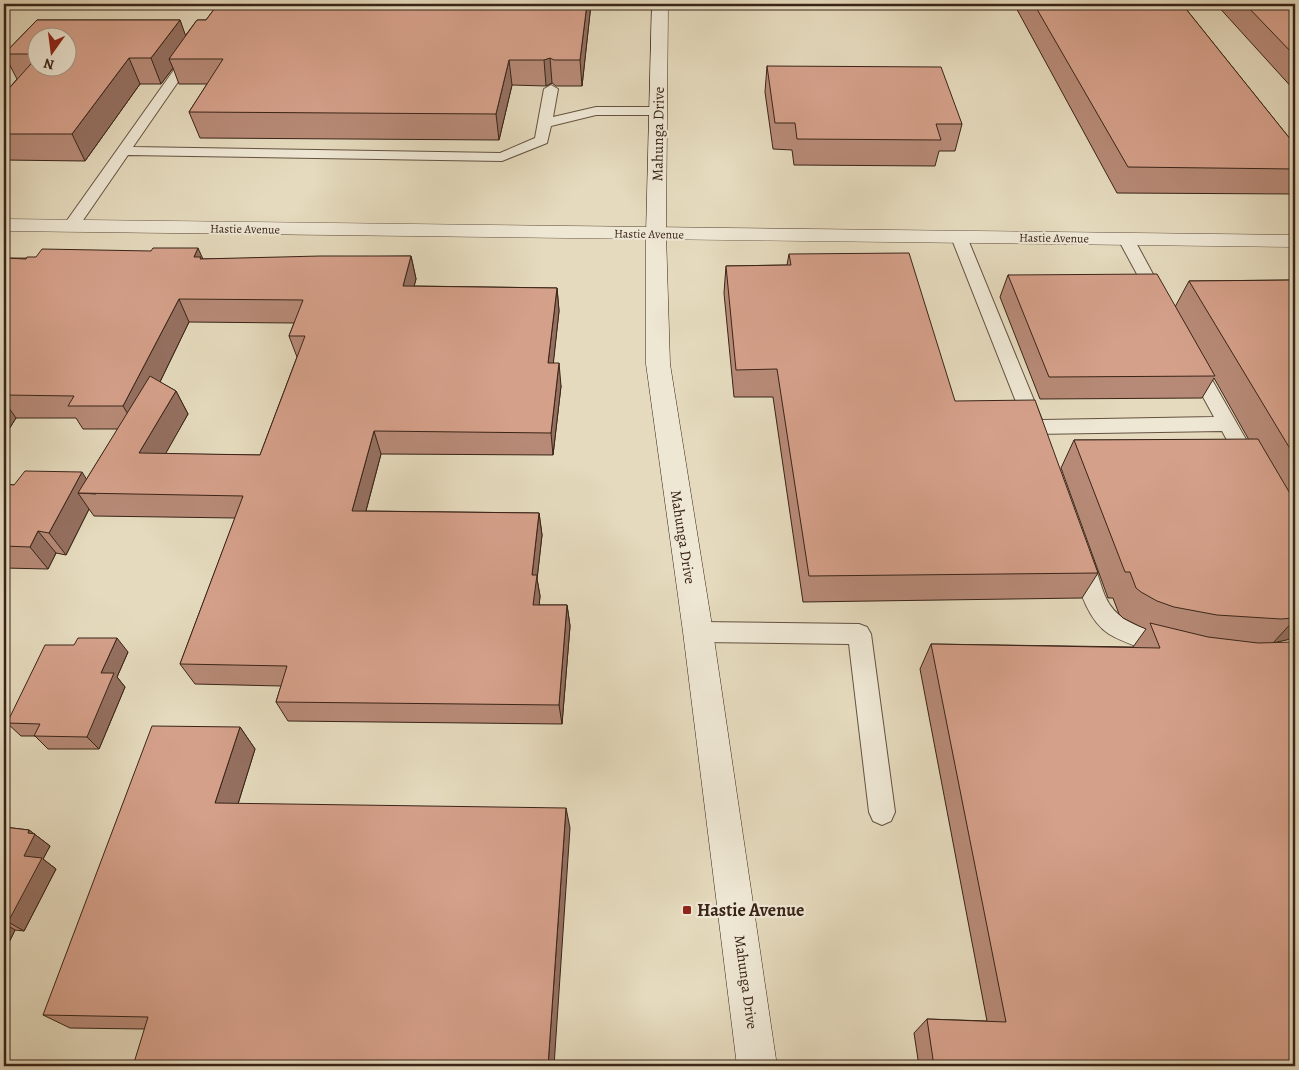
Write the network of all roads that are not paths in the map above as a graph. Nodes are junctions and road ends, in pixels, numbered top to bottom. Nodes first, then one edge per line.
1 (660, 4) edge
2 (198, 45) edge
3 (551, 89) edge
4 (658, 111) junction
5 (545, 123) junction
6 (123, 151) junction
7 (4, 225) edge
8 (71, 226) junction
9 (656, 234) junction
10 (959, 237) junction
11 (1126, 239) junction
12 (1295, 241) edge
13 (1166, 312) edge
14 (1184, 346) edge
15 (1227, 424) junction
16 (1261, 483) edge
17 (1074, 538) edge
18 (698, 632) junction
19 (1183, 648) edge
20 (882, 812) dead end
21 (757, 1066) edge

1 - 4 street, Mahunga Drive
2 - 6 lane
3 - 5 lane
4 - 5 lane
4 - 9 street, Mahunga Drive
5 - 6 lane
6 - 8 lane
7 - 8 street, Hastie Avenue
8 - 9 street, Hastie Avenue
9 - 10 street, Hastie Avenue
9 - 18 street, Mahunga Drive
10 - 11 street, Hastie Avenue
10 - 15 lane
11 - 12 street, Hastie Avenue
11 - 13 lane
14 - 15 lane
15 - 16 lane
17 - 19 lane
18 - 20 lane
18 - 21 street, Mahunga Drive

